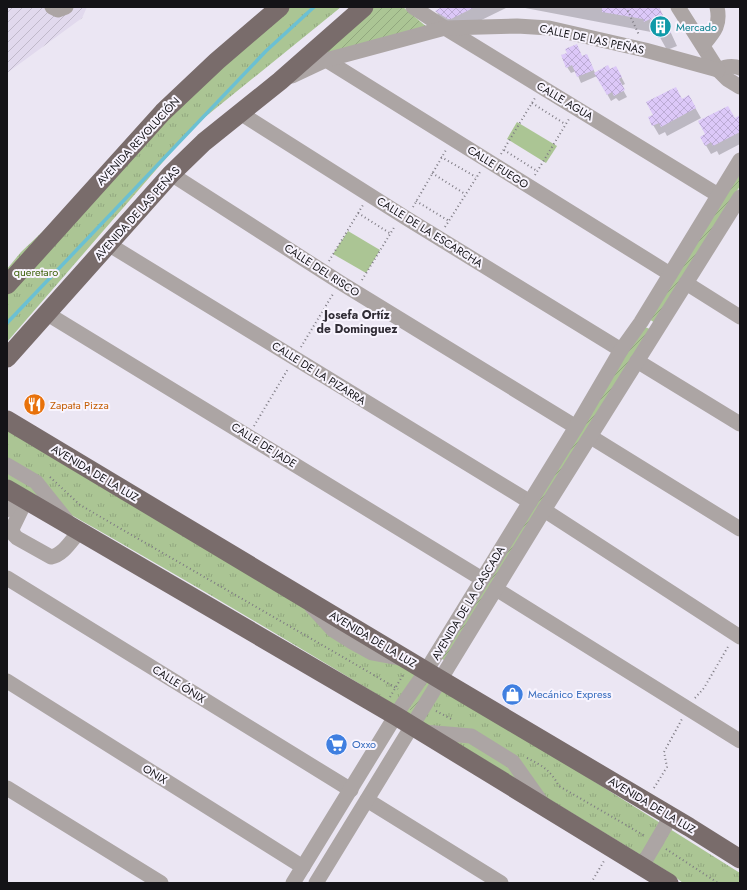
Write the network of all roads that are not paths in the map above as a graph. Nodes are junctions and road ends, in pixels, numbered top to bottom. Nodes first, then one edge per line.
1 (52, 7) edge
2 (66, 7) edge
3 (280, 7) edge
4 (364, 7) edge
5 (414, 7) edge
6 (678, 7) edge
7 (718, 7) edge
8 (445, 28) junction
9 (703, 45) junction
10 (326, 60) junction
11 (740, 68) edge
12 (718, 70) junction
13 (280, 81) junction
14 (740, 87) edge
15 (240, 113) junction
16 (740, 160) edge
17 (171, 174) junction
18 (718, 195) junction
19 (738, 204) edge
20 (108, 244) junction
21 (670, 274) junction
22 (686, 283) junction
23 (7, 285) edge
24 (46, 313) junction
25 (740, 317) edge
26 (641, 322) junction
27 (656, 330) junction
28 (621, 350) junction
29 (7, 358) edge
30 (637, 361) junction
31 (7, 420) edge
32 (740, 424) edge
33 (576, 427) junction
34 (591, 437) junction
35 (7, 465) edge
36 (14, 498) edge
37 (530, 502) junction
38 (544, 510) junction
39 (740, 529) edge
40 (76, 530) junction
41 (7, 578) edge
42 (482, 579) junction
43 (496, 589) junction
44 (734, 642) edge
45 (422, 668) junction
46 (7, 681) edge
47 (398, 707) junction
48 (417, 726) junction
49 (740, 741) edge
50 (7, 788) edge
51 (351, 790) junction
52 (367, 800) junction
53 (671, 816) junction
54 (651, 850) junction
55 (740, 859) edge
56 (303, 867) junction
57 (322, 881) edge
58 (161, 883) edge
59 (293, 883) edge
60 (501, 883) edge
61 (668, 883) edge

1 - 2 street
3 - 23 main road, AVENIDA REVOLUCIÓN
4 - 13 main road, AVENIDA DE LAS PEÑAS
5 - 8 street, CALLE AGUA
6 - 9 street
7 - 9 street
8 - 10 street, CALLE DE LAS PEÑAS
8 - 12 street, CALLE DE LAS PEÑAS
8 - 18 street, CALLE AGUA
9 - 12 street
10 - 13 street, CALLE DE LAS PEÑAS
10 - 21 street, CALLE FUEGO
11 - 12 street
12 - 14 street
13 - 15 main road, AVENIDA DE LAS PEÑAS
15 - 17 main road, AVENIDA DE LAS PEÑAS
15 - 28 street, CALLE DE LA ESCARCHA
16 - 18 street, AVENIDA DE LA CASCADA
17 - 20 main road, AVENIDA DE LAS PEÑAS
17 - 33 street, CALLE DEL RISCO
18 - 21 street, AVENIDA DE LA CASCADA
19 - 22 street, AVENIDA DE LA CASCADA
20 - 24 main road, AVENIDA DE LAS PEÑAS
20 - 37 street, CALLE DE LA PIZARRA
21 - 26 street, AVENIDA DE LA CASCADA
22 - 25 street
22 - 27 street, AVENIDA DE LA CASCADA
24 - 29 main road, AVENIDA DE LAS PEÑAS
24 - 42 street, CALLE DE JADE
26 - 27 street
26 - 28 street, AVENIDA DE LA CASCADA
27 - 30 street, AVENIDA DE LA CASCADA
28 - 33 street, AVENIDA DE LA CASCADA
30 - 32 street
30 - 34 street, AVENIDA DE LA CASCADA
31 - 45 main road, AVENIDA DE LA LUZ
33 - 37 street, AVENIDA DE LA CASCADA
34 - 38 street, AVENIDA DE LA CASCADA
34 - 39 street
35 - 40 street
36 - 40 main road
36 - 40 street
37 - 42 street, AVENIDA DE LA CASCADA
38 - 43 street, AVENIDA DE LA CASCADA
38 - 44 street
40 - 47 main road
41 - 51 street, CALLE ÓNIX
42 - 45 street, AVENIDA DE LA CASCADA
43 - 45 street, AVENIDA DE LA CASCADA
43 - 49 street
45 - 47 street, AVENIDA DE LA CASCADA
45 - 48 street, AVENIDA DE LA CASCADA
45 - 53 main road, AVENIDA DE LA LUZ
46 - 56 street, ONIX
47 - 48 main road
47 - 51 street, AVENIDA DE LA CASCADA
48 - 52 street, AVENIDA DE LA CASCADA
48 - 54 main road
50 - 58 street
51 - 56 street, AVENIDA DE LA CASCADA
52 - 57 street, AVENIDA DE LA CASCADA
52 - 60 street
53 - 54 street
53 - 55 main road, AVENIDA DE LA LUZ
54 - 61 main road
56 - 59 street, AVENIDA DE LA CASCADA

